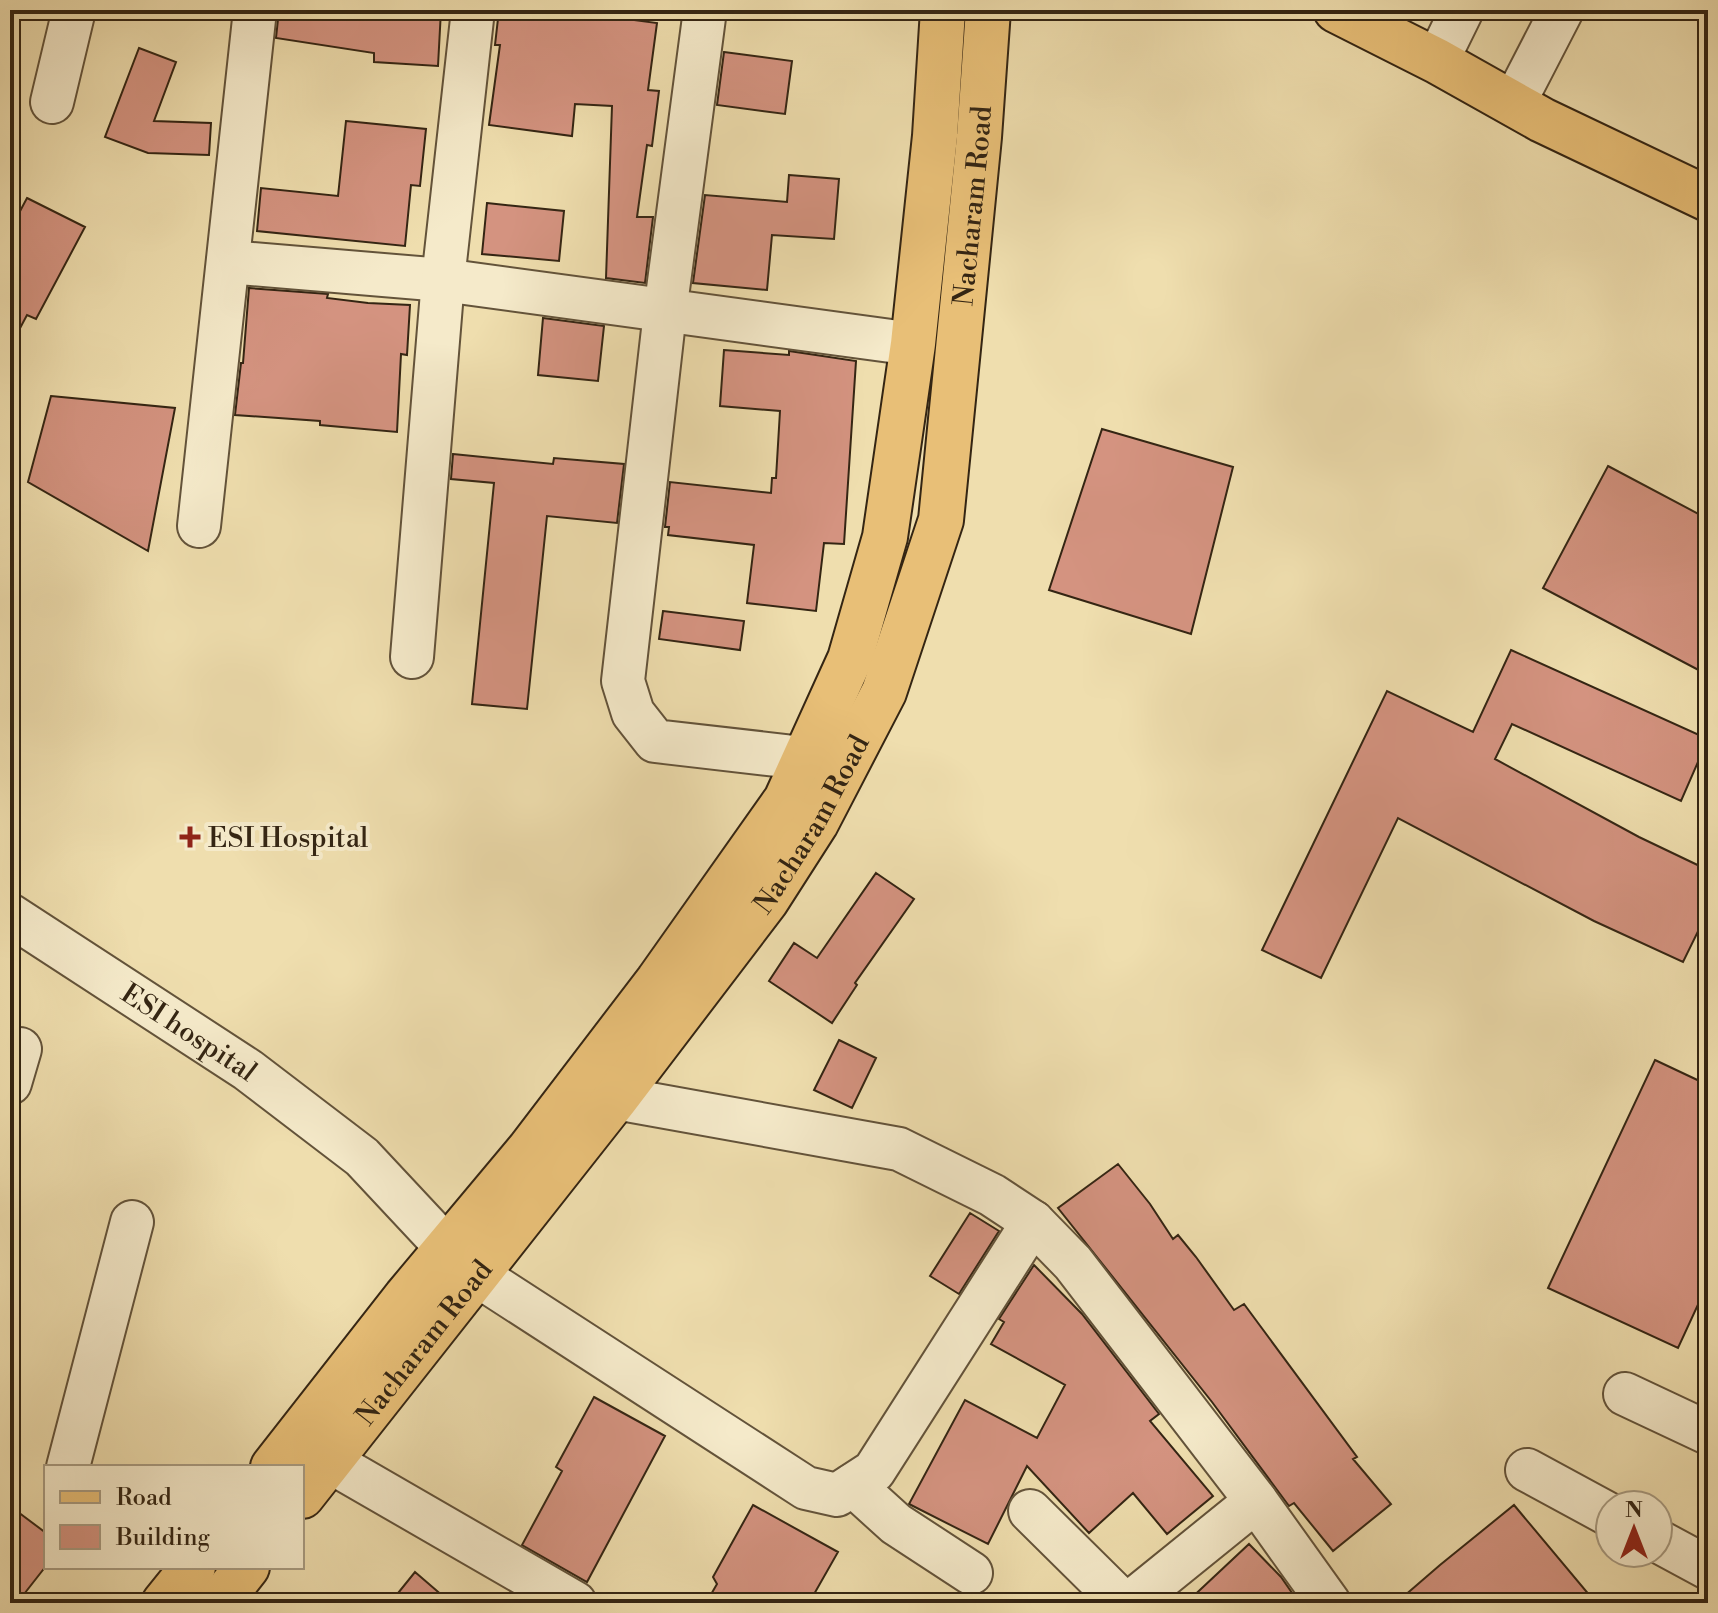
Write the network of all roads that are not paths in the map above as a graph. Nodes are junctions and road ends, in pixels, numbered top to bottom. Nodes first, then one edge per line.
1 (74, 10) edge
2 (255, 10) edge
3 (473, 10) edge
4 (705, 10) edge
5 (943, 10) edge
6 (988, 10) edge
7 (1336, 10) edge
8 (1462, 10) edge
9 (1562, 10) edge
10 (1437, 61) junction
11 (52, 102) dead end
12 (1514, 103) junction
13 (1708, 199) edge
14 (228, 262) junction
15 (443, 280) junction
16 (665, 312) junction
17 (913, 344) junction
18 (199, 526) dead end
19 (412, 657) dead end
20 (803, 758) junction
21 (10, 915) edge
22 (616, 1098) junction
23 (132, 1222) dead end
24 (1033, 1222) junction
25 (463, 1262) junction
26 (1625, 1394) dead end
27 (1708, 1433) edge
28 (329, 1461) junction
29 (69, 1465) edge
30 (275, 1465) edge
31 (1527, 1470) dead end
32 (853, 1485) junction
33 (304, 1493) edge
34 (1256, 1501) junction
35 (1594, 1506) edge
36 (1030, 1511) dead end
37 (1674, 1550) edge
38 (1708, 1568) edge
39 (245, 1569) edge
40 (971, 1573) dead end
41 (219, 1603) edge
42 (575, 1603) edge
43 (1123, 1603) edge
44 (1130, 1603) edge
45 (1329, 1603) edge

1 - 11 street
2 - 14 street
3 - 15 street
4 - 16 street
5 - 17 main road, Nacharam Road
6 - 22 main road, Nacharam Road
7 - 10 main road
8 - 10 street
9 - 12 street
10 - 12 main road
12 - 13 main road
14 - 15 street
14 - 18 street
15 - 16 street
15 - 19 street
16 - 17 street
16 - 20 street
17 - 20 main road, Nacharam Road
20 - 25 main road, Nacharam Road
21 - 25 street, ESI hospital
22 - 24 street
22 - 25 main road, Nacharam Road
23 - 29 street
24 - 32 street
24 - 34 street
25 - 28 main road, Nacharam Road
25 - 30 main road, Nacharam Road
25 - 32 street, ESI hospital
26 - 27 street
28 - 33 main road, Nacharam Road
28 - 42 street
31 - 35 street
32 - 40 street
34 - 44 street
34 - 45 street
36 - 43 street
37 - 38 street
39 - 41 main road

